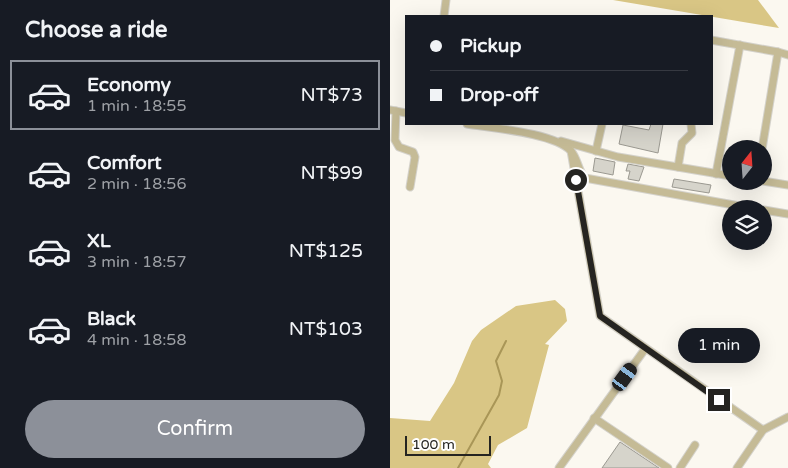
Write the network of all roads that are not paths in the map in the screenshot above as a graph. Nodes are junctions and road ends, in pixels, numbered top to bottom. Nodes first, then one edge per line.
1 (446, 0) edge
2 (444, 15) edge
3 (713, 40) edge
4 (740, 45) junction
5 (778, 52) junction
6 (788, 54) edge
7 (393, 110) edge
8 (473, 125) edge
9 (602, 125) edge
10 (691, 125) edge
11 (556, 140) junction
12 (763, 140) edge
13 (571, 151) junction
14 (596, 151) junction
15 (678, 167) junction
16 (716, 174) junction
17 (722, 175) edge
18 (772, 183) edge
19 (788, 185) edge
20 (410, 187) dead end
21 (722, 203) edge
22 (772, 211) edge
23 (788, 214) edge
24 (645, 349) junction
25 (788, 417) edge
26 (594, 418) junction
27 (763, 430) junction
28 (695, 445) dead end
29 (559, 468) edge
30 (668, 468) edge
31 (680, 468) edge
32 (737, 468) edge

1 - 2 street
3 - 4 street
4 - 5 street
4 - 16 street
5 - 6 street
5 - 12 street
7 - 20 street
8 - 11 street
9 - 14 street
10 - 15 street
11 - 13 street
11 - 14 street
13 - 21 street
13 - 24 street
14 - 15 street
15 - 16 street
16 - 17 street
18 - 19 street
22 - 23 street
24 - 26 street
24 - 27 street
25 - 27 street
26 - 29 street
26 - 30 street
27 - 32 street
28 - 31 street

